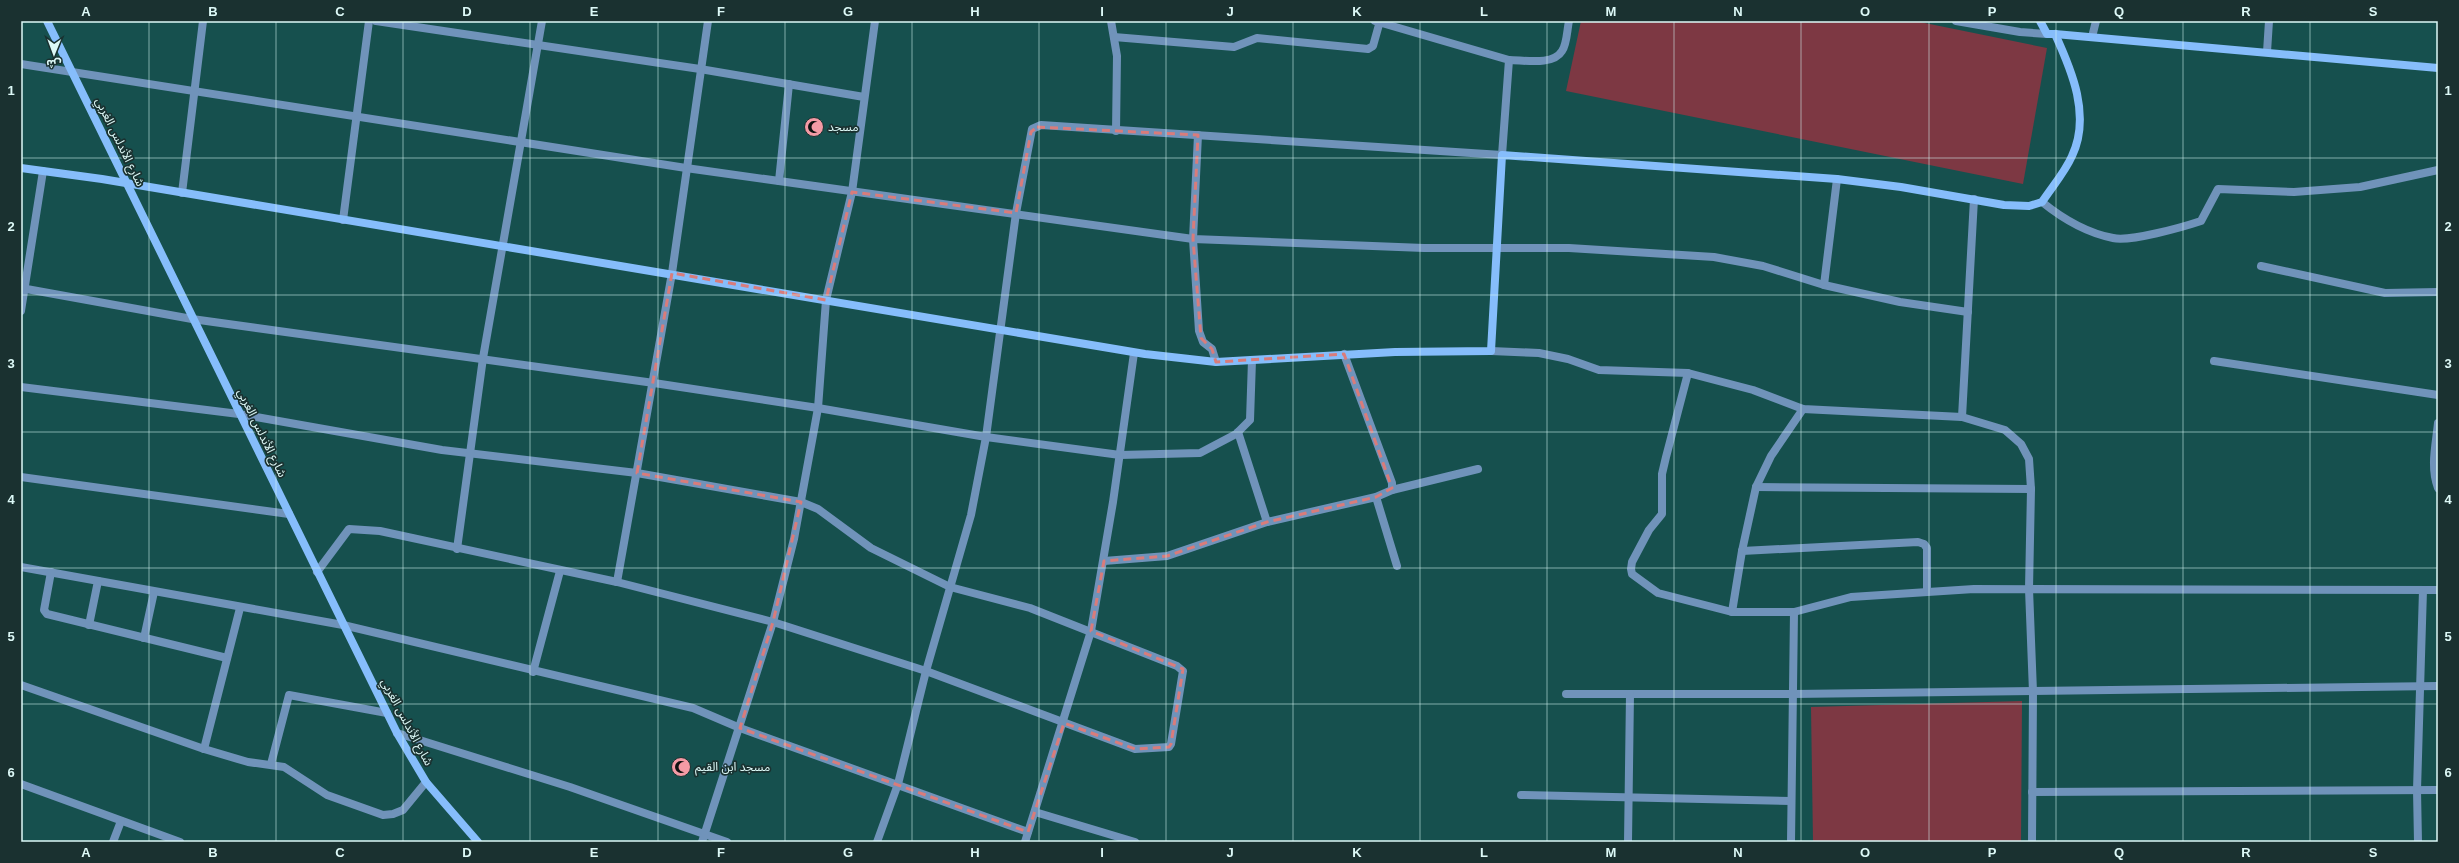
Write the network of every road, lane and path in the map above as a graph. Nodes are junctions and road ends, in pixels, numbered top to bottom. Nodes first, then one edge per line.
1 (48, 21) edge
2 (203, 21) edge
3 (369, 21) edge
4 (376, 21) edge
5 (542, 21) edge
6 (708, 21) edge
7 (875, 21) edge
8 (1111, 21) edge
9 (1378, 21) edge
10 (1569, 21) edge
11 (1956, 21) edge
12 (2040, 21) edge
13 (2096, 21) edge
14 (2269, 21) edge
15 (2051, 34) junction
16 (1114, 36) junction
17 (2092, 37) junction
18 (538, 45) junction
19 (2267, 52) junction
20 (1509, 60) junction
21 (21, 64) edge
22 (2438, 68) edge
23 (700, 69) junction
24 (73, 73) junction
25 (789, 84) junction
26 (195, 92) junction
27 (864, 97) junction
28 (356, 118) junction
29 (1116, 131) junction
30 (1198, 135) junction
31 (521, 141) junction
32 (1502, 155) junction
33 (21, 168) edge
34 (686, 168) junction
35 (2438, 170) edge
36 (43, 171) junction
37 (1837, 179) junction
38 (779, 181) junction
39 (126, 183) junction
40 (852, 192) junction
41 (182, 193) junction
42 (1974, 199) junction
43 (2042, 202) junction
44 (1016, 213) junction
45 (343, 220) junction
46 (1194, 239) junction
47 (503, 246) junction
48 (1496, 249) junction
49 (2261, 266) dead end
50 (672, 273) junction
51 (1824, 285) junction
52 (23, 288) edge
53 (2438, 292) edge
54 (826, 300) junction
55 (21, 311) edge
56 (1968, 312) junction
57 (192, 319) junction
58 (1001, 331) junction
59 (1491, 351) junction
60 (1134, 353) junction
61 (1344, 354) junction
62 (483, 358) junction
63 (1252, 360) junction
64 (2214, 361) dead end
65 (1216, 362) junction
66 (1688, 373) junction
67 (654, 383) junction
68 (21, 387) edge
69 (2438, 395) edge
70 (818, 408) junction
71 (1803, 409) junction
72 (239, 414) junction
73 (1962, 417) junction
74 (2438, 422) edge
75 (1238, 432) junction
76 (986, 437) junction
77 (471, 453) junction
78 (1120, 455) junction
79 (1478, 469) dead end
80 (637, 473) junction
81 (21, 477) edge
82 (1756, 487) junction
83 (2438, 488) edge
84 (2031, 489) junction
85 (1392, 490) junction
86 (1376, 497) junction
87 (801, 502) junction
88 (289, 514) junction
89 (1267, 522) junction
90 (457, 549) junction
91 (1742, 551) junction
92 (1104, 561) junction
93 (21, 566) edge
94 (1397, 566) dead end
95 (560, 571) junction
96 (51, 572) junction
97 (317, 572) junction
98 (98, 582) junction
99 (617, 582) junction
100 (950, 587) junction
101 (2029, 589) junction
102 (2424, 590) junction
103 (2438, 590) edge
104 (1927, 591) junction
105 (154, 592) junction
106 (240, 608) junction
107 (1732, 612) junction
108 (1794, 612) junction
109 (773, 622) junction
110 (89, 624) junction
111 (343, 625) junction
112 (1091, 631) junction
113 (144, 638) junction
114 (227, 658) junction
115 (926, 671) junction
116 (533, 672) junction
117 (21, 685) edge
118 (2420, 686) junction
119 (2438, 686) edge
120 (2033, 692) junction
121 (1566, 694) dead end
122 (1630, 694) junction
123 (1793, 694) junction
124 (387, 713) junction
125 (1064, 723) junction
126 (740, 728) junction
127 (397, 733) junction
128 (204, 749) junction
129 (270, 764) junction
130 (426, 782) junction
131 (21, 784) edge
132 (898, 784) junction
133 (2417, 790) junction
134 (2438, 790) edge
135 (2032, 792) junction
136 (1521, 795) dead end
137 (1629, 797) junction
138 (1791, 801) junction
139 (1035, 812) junction
140 (121, 820) junction
141 (1028, 832) junction
142 (704, 838) edge
143 (113, 842) edge
144 (180, 842) edge
145 (478, 842) edge
146 (727, 842) edge
147 (877, 842) edge
148 (1025, 842) edge
149 (1135, 842) edge
150 (1628, 842) edge
151 (1790, 842) edge
152 (2032, 842) edge
153 (2418, 842) edge

1 - 24 street, شارع الأندلس الغربي
2 - 26 street
3 - 28 street
4 - 18 street
5 - 18 street
6 - 23 street
7 - 27 street
8 - 16 street
9 - 16 street
9 - 20 street
10 - 20 street
11 - 15 street
12 - 15 street
13 - 17 street
14 - 19 street
15 - 17 street
15 - 43 street
16 - 29 street
17 - 19 street
18 - 23 street
18 - 31 street
19 - 22 street
20 - 32 street
21 - 24 street
23 - 25 street
23 - 34 street
24 - 26 street
24 - 39 street, شارع الأندلس الغربي
25 - 27 street
25 - 38 street
26 - 28 street
26 - 41 street
27 - 40 street
28 - 31 street
28 - 45 street
29 - 30 street
29 - 44 street
30 - 32 street
30 - 46 street
31 - 34 street
31 - 47 street
32 - 37 street
32 - 48 street
33 - 36 street
34 - 38 street
34 - 50 street
35 - 43 street
36 - 39 street
36 - 52 street
37 - 42 street
37 - 51 street
38 - 40 street
39 - 41 street
39 - 57 street, شارع الأندلس الغربي
40 - 44 street
40 - 54 street
41 - 45 street
42 - 43 street
42 - 56 street
44 - 46 street
44 - 58 street
45 - 47 street
46 - 48 street
46 - 65 street
47 - 50 street
47 - 62 street
48 - 51 street
48 - 59 street
49 - 53 street
50 - 54 street
50 - 67 street
51 - 56 street
52 - 55 street
52 - 57 street
54 - 58 street
54 - 70 street
56 - 73 street
57 - 62 street
57 - 72 street, شارع الأندلس الغربي
58 - 60 street
58 - 76 street
59 - 61 street
59 - 66 street
60 - 65 street
60 - 78 street
61 - 63 street
61 - 85 street
62 - 67 street
62 - 77 street
63 - 65 street
63 - 75 street
64 - 69 street
66 - 71 street
66 - 107 street
67 - 70 street
67 - 80 street
68 - 72 street
70 - 76 street
70 - 87 street
71 - 73 street
71 - 82 street
72 - 77 street
72 - 88 street, شارع الأندلس الغربي
73 - 84 street
74 - 83 street
75 - 78 street
75 - 89 street
76 - 78 street
76 - 100 street
77 - 80 street
77 - 90 street
78 - 92 street
79 - 85 street
80 - 87 street
80 - 99 street
81 - 88 street
82 - 84 street
82 - 91 street
84 - 101 street
85 - 86 street
86 - 89 street
86 - 94 street
87 - 100 street
87 - 109 street
88 - 97 street, شارع الأندلس الغربي
89 - 92 street
90 - 95 street
90 - 97 street
91 - 104 street
91 - 107 street
92 - 112 street
93 - 96 street
95 - 99 street
95 - 116 street
96 - 98 street
96 - 110 street
97 - 111 street, شارع الأندلس الغربي
98 - 105 street
98 - 110 street
99 - 109 street
100 - 112 street
100 - 115 street
101 - 102 street
101 - 104 street
101 - 120 street
102 - 103 street
102 - 118 street
104 - 108 street
105 - 106 street
105 - 113 street
106 - 111 street
106 - 114 street
107 - 108 street
108 - 123 street
109 - 115 street
109 - 126 street
110 - 113 street
111 - 116 street
111 - 124 street, شارع الأندلس الغربي
112 - 125 street
112 - 125 street
113 - 114 street
114 - 128 street
115 - 125 street
115 - 132 street
116 - 126 street
117 - 128 street
118 - 119 street
118 - 120 street
118 - 133 street
120 - 123 street
120 - 135 street
121 - 122 street
122 - 123 street
122 - 137 street
123 - 138 street
124 - 127 street, شارع الأندلس الغربي
124 - 129 street
125 - 139 street
126 - 132 street
126 - 142 street
127 - 130 street, شارع الأندلس الغربي
127 - 142 street
128 - 129 street
129 - 130 street
130 - 145 street, شارع الأندلس الغربي
131 - 140 street
132 - 141 street
132 - 147 street
133 - 134 street
133 - 135 street
133 - 153 street
135 - 152 street
136 - 137 street
137 - 138 street
137 - 150 street
138 - 151 street
139 - 141 street
139 - 149 street
140 - 143 street
140 - 144 street
141 - 148 street
142 - 146 street

